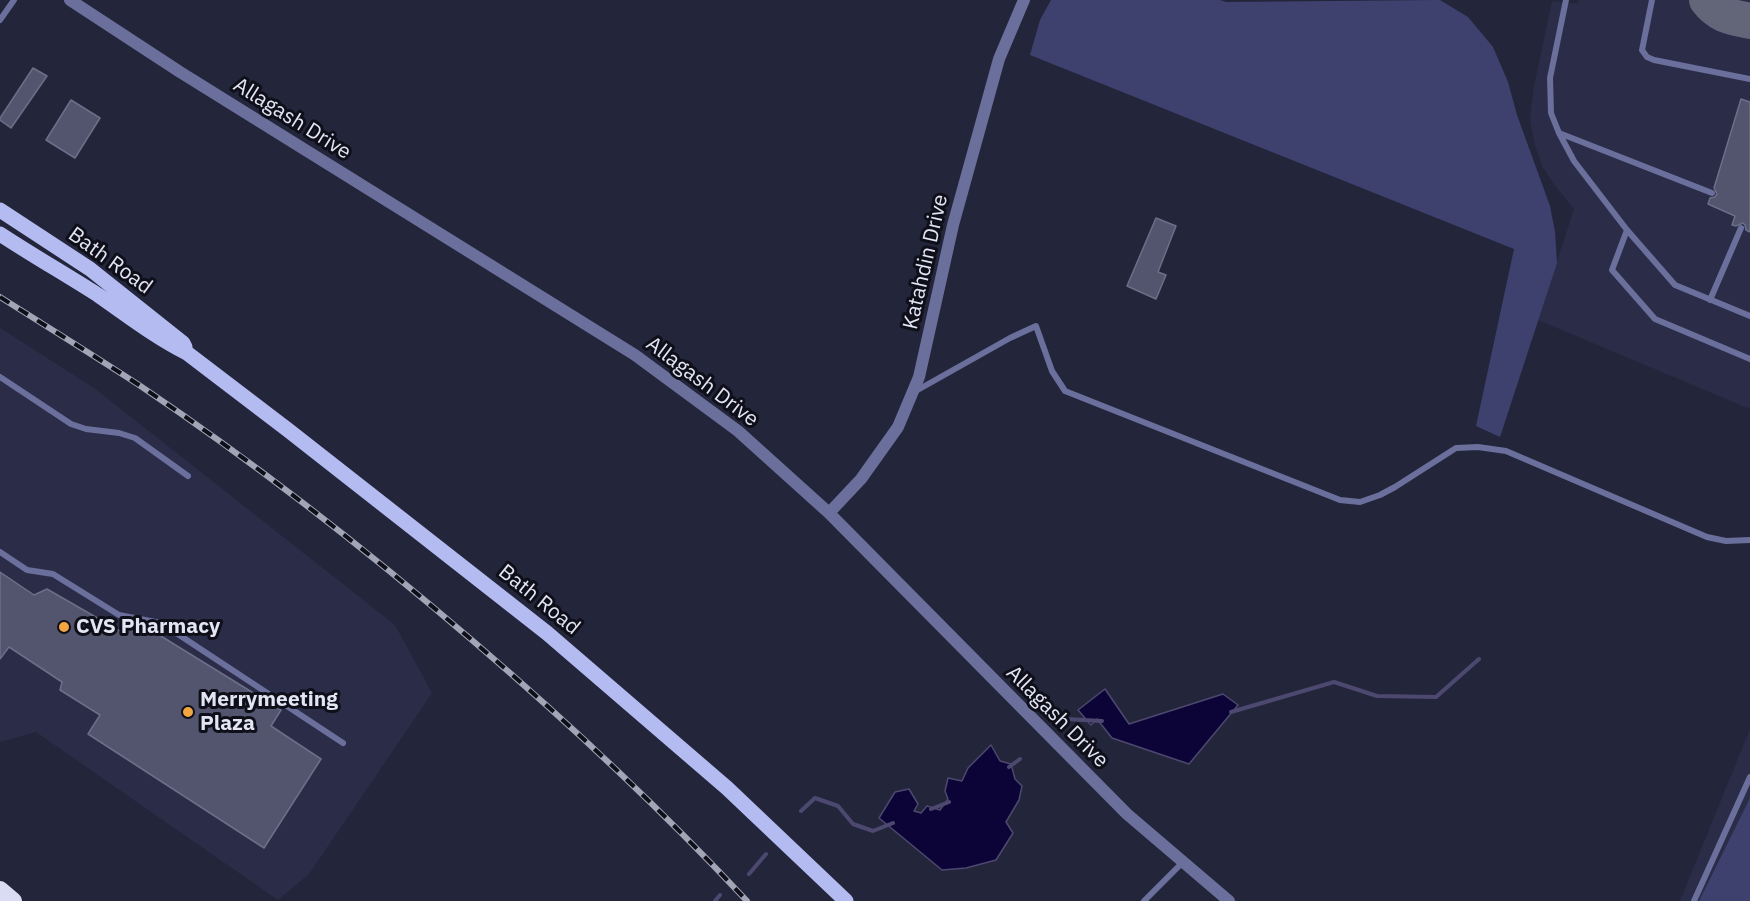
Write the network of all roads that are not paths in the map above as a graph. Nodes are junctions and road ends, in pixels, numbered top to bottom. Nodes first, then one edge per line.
1 (14, 0) edge
2 (70, 0) edge
3 (1024, 0) edge
4 (1566, 0) edge
5 (1652, 0) edge
6 (0, 20) edge
7 (1750, 79) edge
8 (1559, 133) junction
9 (1712, 193) dead end
10 (0, 210) edge
11 (1740, 228) dead end
12 (1627, 230) junction
13 (0, 234) edge
14 (1710, 300) junction
15 (1750, 316) edge
16 (187, 353) junction
17 (1750, 359) edge
18 (0, 377) edge
19 (913, 392) junction
20 (188, 476) dead end
21 (829, 513) junction
22 (1750, 540) edge
23 (0, 552) edge
24 (343, 743) dead end
25 (1750, 777) edge
26 (1184, 862) junction
27 (0, 890) edge
28 (13, 901) edge
29 (846, 901) edge
30 (1144, 901) edge
31 (1229, 901) edge
32 (1694, 901) edge

1 - 6 lane
2 - 21 street, Allagash Drive
3 - 19 street, Katahdin Drive
4 - 8 lane
5 - 7 lane
8 - 9 lane
8 - 12 lane
10 - 16 main road, Bath Road
11 - 14 lane
12 - 14 lane
12 - 17 lane
13 - 16 main road, Bath Road
14 - 15 lane
16 - 29 main road, Bath Road
18 - 20 lane
19 - 21 street, Katahdin Drive
19 - 22 lane
21 - 26 street, Allagash Drive
23 - 24 lane
25 - 32 lane
26 - 30 lane
26 - 31 street, Allagash Drive
27 - 28 highway

